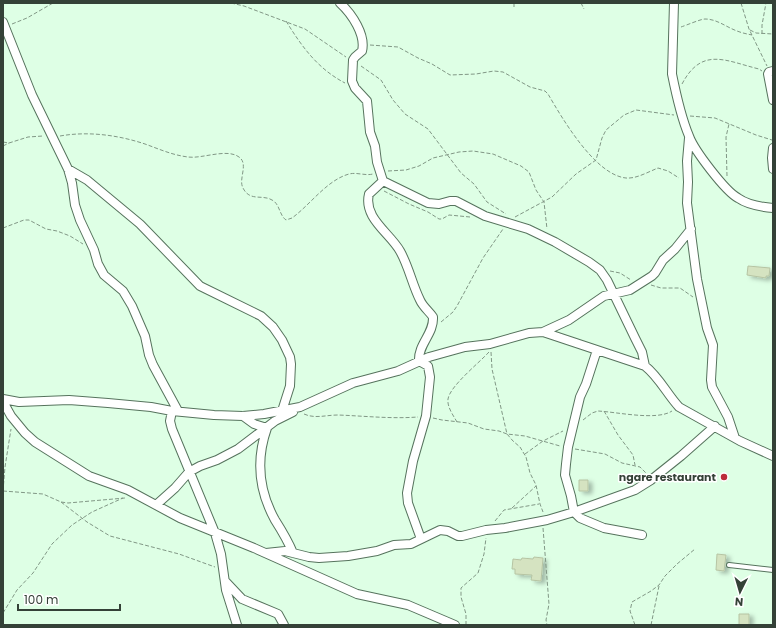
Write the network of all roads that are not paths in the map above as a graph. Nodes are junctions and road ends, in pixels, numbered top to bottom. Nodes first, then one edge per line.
1 (340, 3) edge
2 (674, 3) edge
3 (4, 24) edge
4 (770, 72) edge
5 (773, 100) edge
6 (689, 138) junction
7 (773, 148) edge
8 (68, 169) junction
9 (773, 169) edge
10 (383, 182) junction
11 (773, 208) edge
12 (691, 229) junction
13 (614, 294) junction
14 (543, 332) junction
15 (597, 350) junction
16 (419, 361) junction
17 (645, 366) junction
18 (297, 409) junction
19 (175, 411) junction
20 (282, 411) junction
21 (243, 416) junction
22 (715, 426) junction
23 (267, 428) junction
24 (735, 438) junction
25 (773, 456) edge
26 (189, 472) junction
27 (156, 505) junction
28 (574, 512) junction
29 (215, 533) junction
30 (642, 535) dead end
31 (420, 539) junction
32 (265, 553) junction
33 (293, 553) junction
34 (729, 565) dead end
35 (773, 570) edge
36 (225, 581) junction
37 (237, 625) edge
38 (284, 625) edge
39 (455, 625) edge

1 - 10 street
2 - 6 street
3 - 8 street
4 - 5 street
6 - 11 street
6 - 12 street
7 - 9 street
8 - 19 street
8 - 20 street
10 - 13 street
10 - 16 street
12 - 13 street
12 - 24 street
13 - 14 street
13 - 17 street
14 - 15 street
14 - 16 street
15 - 17 street
15 - 28 street
16 - 18 street
16 - 31 street
17 - 22 street
18 - 20 street
18 - 23 street
19 - 21 street
19 - 26 street
19 - 27 street
20 - 21 street
21 - 23 street
22 - 24 street
22 - 28 street
23 - 26 street
23 - 33 street
24 - 25 street
26 - 27 street
26 - 29 street
27 - 29 street
28 - 30 street
28 - 31 street
29 - 32 street
29 - 36 street
31 - 33 street
32 - 33 street
32 - 39 street
34 - 35 lane
36 - 37 street
36 - 38 street

